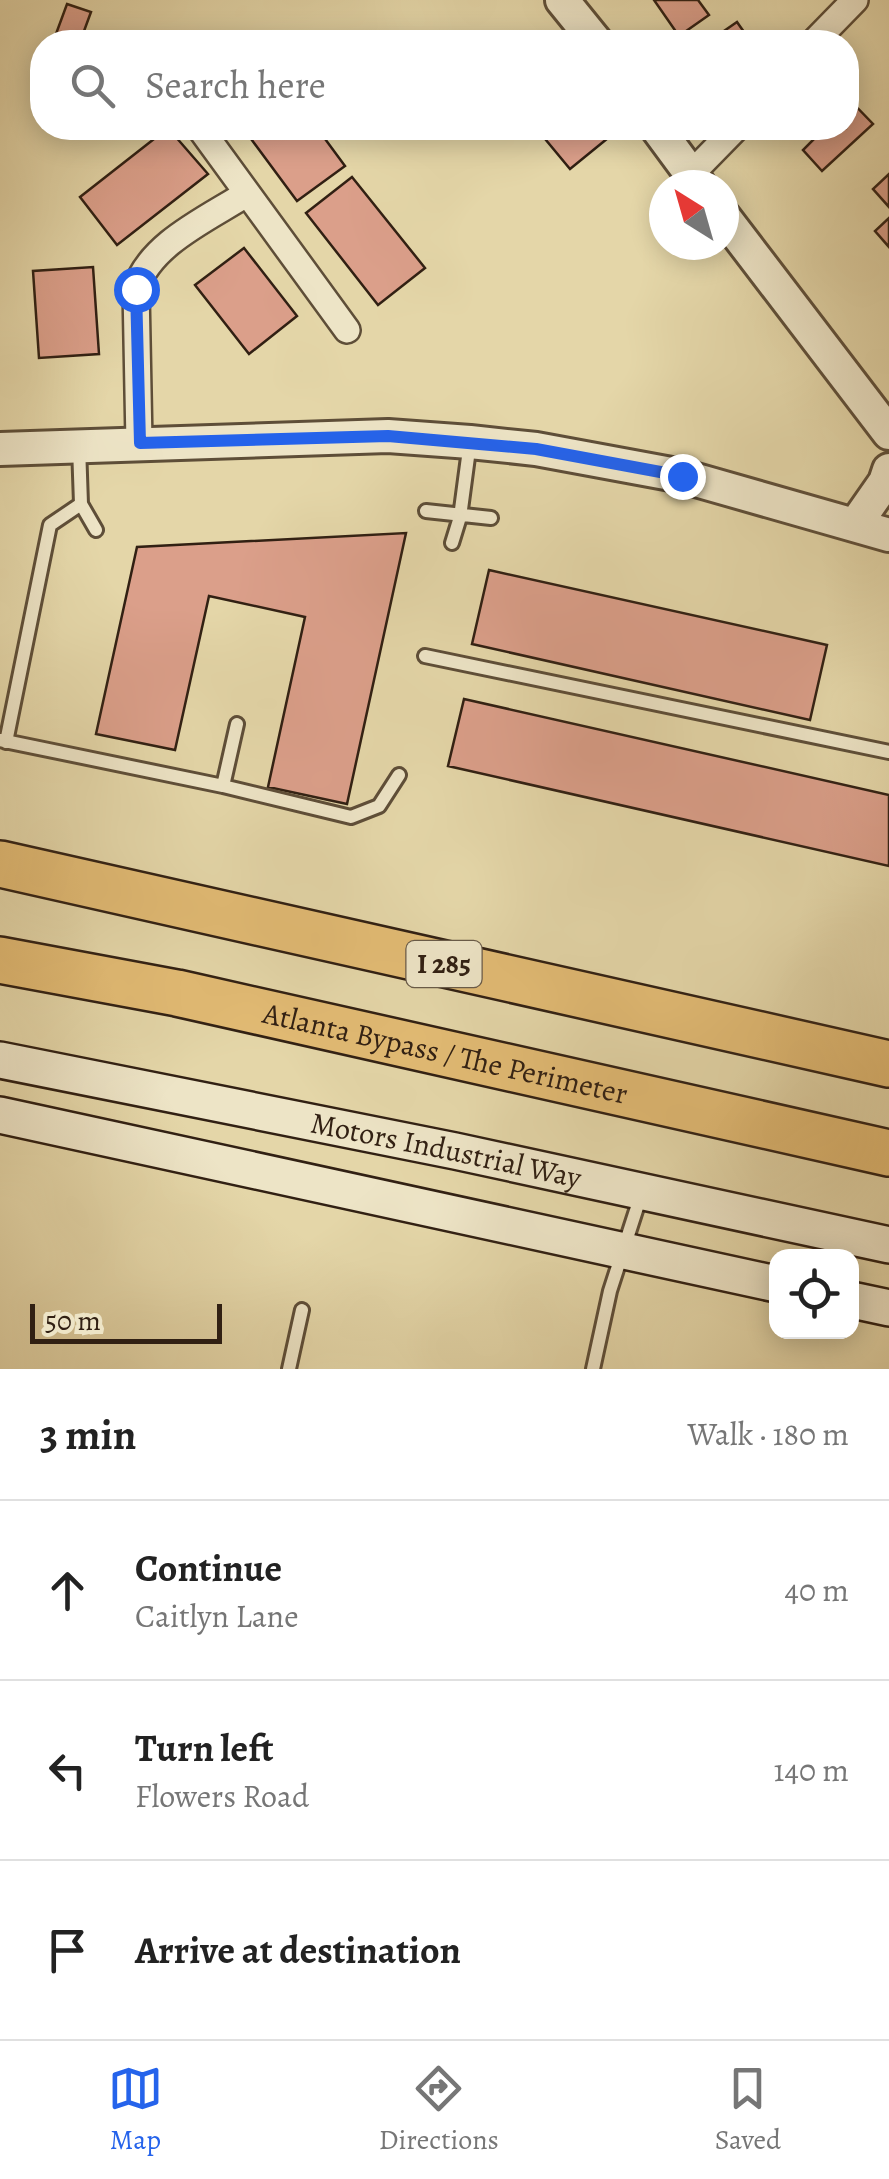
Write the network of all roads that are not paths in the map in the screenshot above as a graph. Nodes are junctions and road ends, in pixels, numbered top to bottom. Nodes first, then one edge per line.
1 (562, 0) edge
2 (855, 0) edge
3 (586, 30) edge
4 (826, 30) edge
5 (208, 140) edge
6 (666, 140) edge
7 (727, 140) edge
8 (688, 170) edge
9 (703, 170) edge
10 (246, 194) junction
11 (739, 237) edge
12 (347, 330) dead end
13 (889, 433) edge
14 (470, 442) junction
15 (140, 443) junction
16 (79, 446) junction
17 (0, 449) edge
18 (889, 470) edge
19 (81, 504) junction
20 (426, 511) dead end
21 (460, 517) junction
22 (492, 518) dead end
23 (854, 525) junction
24 (96, 530) dead end
25 (889, 535) edge
26 (452, 543) dead end
27 (424, 656) dead end
28 (237, 724) dead end
29 (3, 741) edge
30 (889, 752) edge
31 (399, 775) dead end
32 (223, 786) junction
33 (0, 864) edge
34 (0, 960) edge
35 (0, 1060) edge
36 (889, 1064) edge
37 (0, 1115) edge
38 (889, 1153) edge
39 (642, 1193) junction
40 (889, 1245) edge
41 (625, 1250) junction
42 (769, 1282) edge
43 (859, 1302) edge
44 (889, 1308) edge
45 (302, 1310) dead end
46 (289, 1369) edge
47 (593, 1369) edge

1 - 3 street
2 - 4 street
5 - 10 street
6 - 8 street
7 - 9 street
10 - 12 street
10 - 15 street
11 - 13 street
14 - 15 street
14 - 21 lane
14 - 23 street
15 - 16 street
16 - 17 street
16 - 19 lane
18 - 23 street
19 - 24 lane
19 - 29 lane
20 - 21 lane
21 - 22 lane
21 - 26 lane
23 - 25 street
27 - 30 lane
28 - 32 lane
29 - 32 lane
31 - 32 lane
33 - 36 highway, I 285
34 - 38 highway, Atlanta Bypass / The Perimeter
35 - 39 main road, Motors Industrial Way
37 - 41 main road, Motors Industrial Way
39 - 40 main road, Motors Industrial Way
39 - 41 lane
41 - 42 main road, Motors Industrial Way
41 - 47 lane
43 - 44 main road
45 - 46 lane

